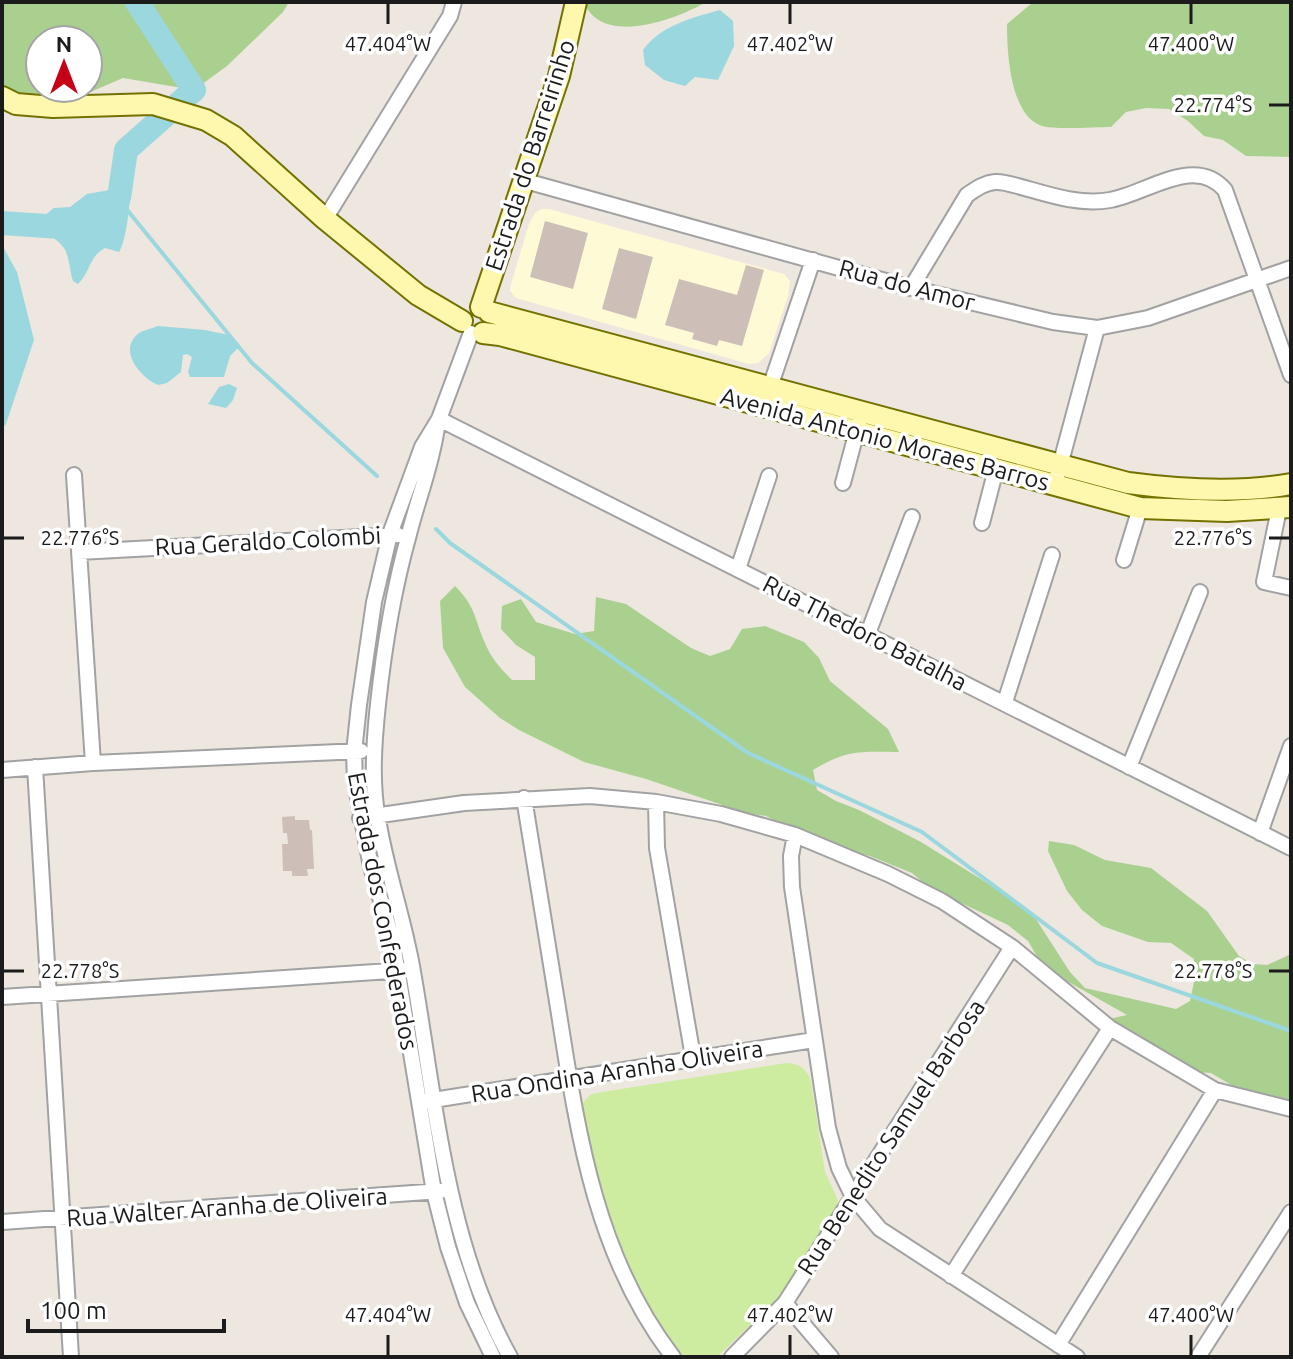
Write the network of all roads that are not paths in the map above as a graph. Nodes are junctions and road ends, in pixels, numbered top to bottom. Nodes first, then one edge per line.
1 (454, 2) edge
2 (576, 2) edge
3 (2, 97) edge
4 (522, 180) junction
5 (325, 219) junction
6 (813, 260) junction
7 (1291, 268) edge
8 (1257, 281) junction
9 (911, 288) junction
10 (485, 309) junction
11 (1097, 328) junction
12 (472, 329) junction
13 (1291, 375) edge
14 (767, 396) junction
15 (439, 419) junction
16 (860, 421) junction
17 (996, 469) junction
18 (1058, 474) junction
19 (74, 475) dead end
20 (769, 476) dead end
21 (843, 483) dead end
22 (1291, 484) edge
23 (1140, 508) junction
24 (1285, 508) edge
25 (912, 517) dead end
26 (982, 523) dead end
27 (390, 534) junction
28 (408, 536) junction
29 (79, 552) junction
30 (1052, 555) dead end
31 (1124, 560) dead end
32 (738, 569) junction
33 (1291, 588) edge
34 (1200, 592) dead end
35 (867, 636) junction
36 (1005, 702) junction
37 (1291, 746) edge
38 (374, 751) junction
39 (354, 752) junction
40 (93, 763) junction
41 (35, 767) junction
42 (1129, 767) junction
43 (2, 770) edge
44 (524, 798) junction
45 (656, 802) junction
46 (377, 816) junction
47 (360, 818) junction
48 (1260, 833) junction
49 (795, 835) junction
50 (1291, 848) edge
51 (1012, 947) junction
52 (405, 970) junction
53 (50, 994) junction
54 (2, 997) edge
55 (1110, 1028) junction
56 (814, 1040) junction
57 (693, 1057) junction
58 (569, 1078) junction
59 (1215, 1090) junction
60 (435, 1100) junction
61 (419, 1102) junction
62 (1291, 1109) edge
63 (451, 1190) junction
64 (434, 1192) junction
65 (853, 1197) junction
66 (1291, 1212) edge
67 (64, 1219) junction
68 (2, 1222) edge
69 (951, 1276) junction
70 (785, 1303) junction
71 (1058, 1345) junction
72 (71, 1357) edge
73 (493, 1357) edge
74 (510, 1357) edge
75 (673, 1357) edge
76 (732, 1357) edge
77 (831, 1357) edge
78 (1077, 1357) edge
79 (1198, 1357) edge

1 - 5 street
2 - 4 street, Estrada do Barreirinho
3 - 5 street, Avenida Antonio Moraes Barros
4 - 6 street, Rua do Amor
4 - 10 street, Estrada do Barreirinho
5 - 12 street, Avenida Antonio Moraes Barros
6 - 9 street, Rua do Amor
6 - 14 street
7 - 8 street, Rua do Amor
8 - 9 street
8 - 11 street, Rua do Amor
8 - 13 street
9 - 11 street, Rua do Amor
10 - 12 street
10 - 14 street, Avenida Antonio Moraes Barros
11 - 18 street
12 - 14 street, Avenida Antonio Moraes Barros
12 - 15 street, Estrada dos Confederados
14 - 16 street, Avenida Antonio Moraes Barros
15 - 27 street, Estrada dos Confederados
15 - 28 street, Estrada dos Confederados
15 - 32 street, Rua Thedoro Batalha
16 - 17 street, Avenida Antonio Moraes Barros
16 - 18 street, Avenida Antonio Moraes Barros
16 - 21 street
17 - 18 street, Avenida Antonio Moraes Barros
17 - 26 street
18 - 22 street, Avenida Antonio Moraes Barros
18 - 23 street, Avenida Antonio Moraes Barros
19 - 29 street
20 - 32 street
23 - 24 street, Avenida Antonio Moraes Barros
23 - 31 street
24 - 33 street
25 - 35 street
27 - 28 street, Rua Geraldo Colombi
27 - 29 street, Rua Geraldo Colombi
27 - 39 street, Estrada dos Confederados
28 - 38 street, Estrada dos Confederados
29 - 40 street
30 - 36 street
32 - 35 street, Rua Thedoro Batalha
34 - 42 street
35 - 36 street, Rua Thedoro Batalha
36 - 42 street, Rua Thedoro Batalha
37 - 48 street
38 - 39 street
38 - 46 street, Estrada dos Confederados
39 - 40 street
39 - 47 street, Estrada dos Confederados
40 - 41 street
41 - 43 street
41 - 53 street
42 - 48 street, Rua Thedoro Batalha
44 - 45 street
44 - 46 street
44 - 58 street
45 - 49 street
45 - 57 street
46 - 47 street
46 - 52 street, Estrada dos Confederados
47 - 52 street, Estrada dos Confederados
48 - 50 street, Rua Thedoro Batalha
49 - 51 street
49 - 56 street
51 - 55 street
51 - 65 street, Rua Benedito Samuel Barbosa
52 - 53 street
52 - 60 street, Estrada dos Confederados
52 - 61 street, Estrada dos Confederados
53 - 54 street
53 - 67 street
55 - 59 street
55 - 69 street
56 - 57 street, Rua Ondina Aranha Oliveira
56 - 65 street
57 - 58 street, Rua Ondina Aranha Oliveira
58 - 60 street, Rua Ondina Aranha Oliveira
58 - 75 street
59 - 62 street
59 - 71 street
60 - 61 street, Rua Ondina Aranha Oliveira
60 - 63 street, Estrada dos Confederados
61 - 64 street, Estrada dos Confederados
63 - 64 street, Rua Walter Aranha de Oliveira
63 - 74 street, Estrada dos Confederados
64 - 67 street, Rua Walter Aranha de Oliveira
64 - 73 street, Estrada dos Confederados
65 - 69 street
65 - 70 street, Rua Benedito Samuel Barbosa
66 - 79 street
67 - 68 street, Rua Walter Aranha de Oliveira
67 - 72 street
69 - 71 street
70 - 76 street, Rua Benedito Samuel Barbosa
70 - 77 street
71 - 78 street

